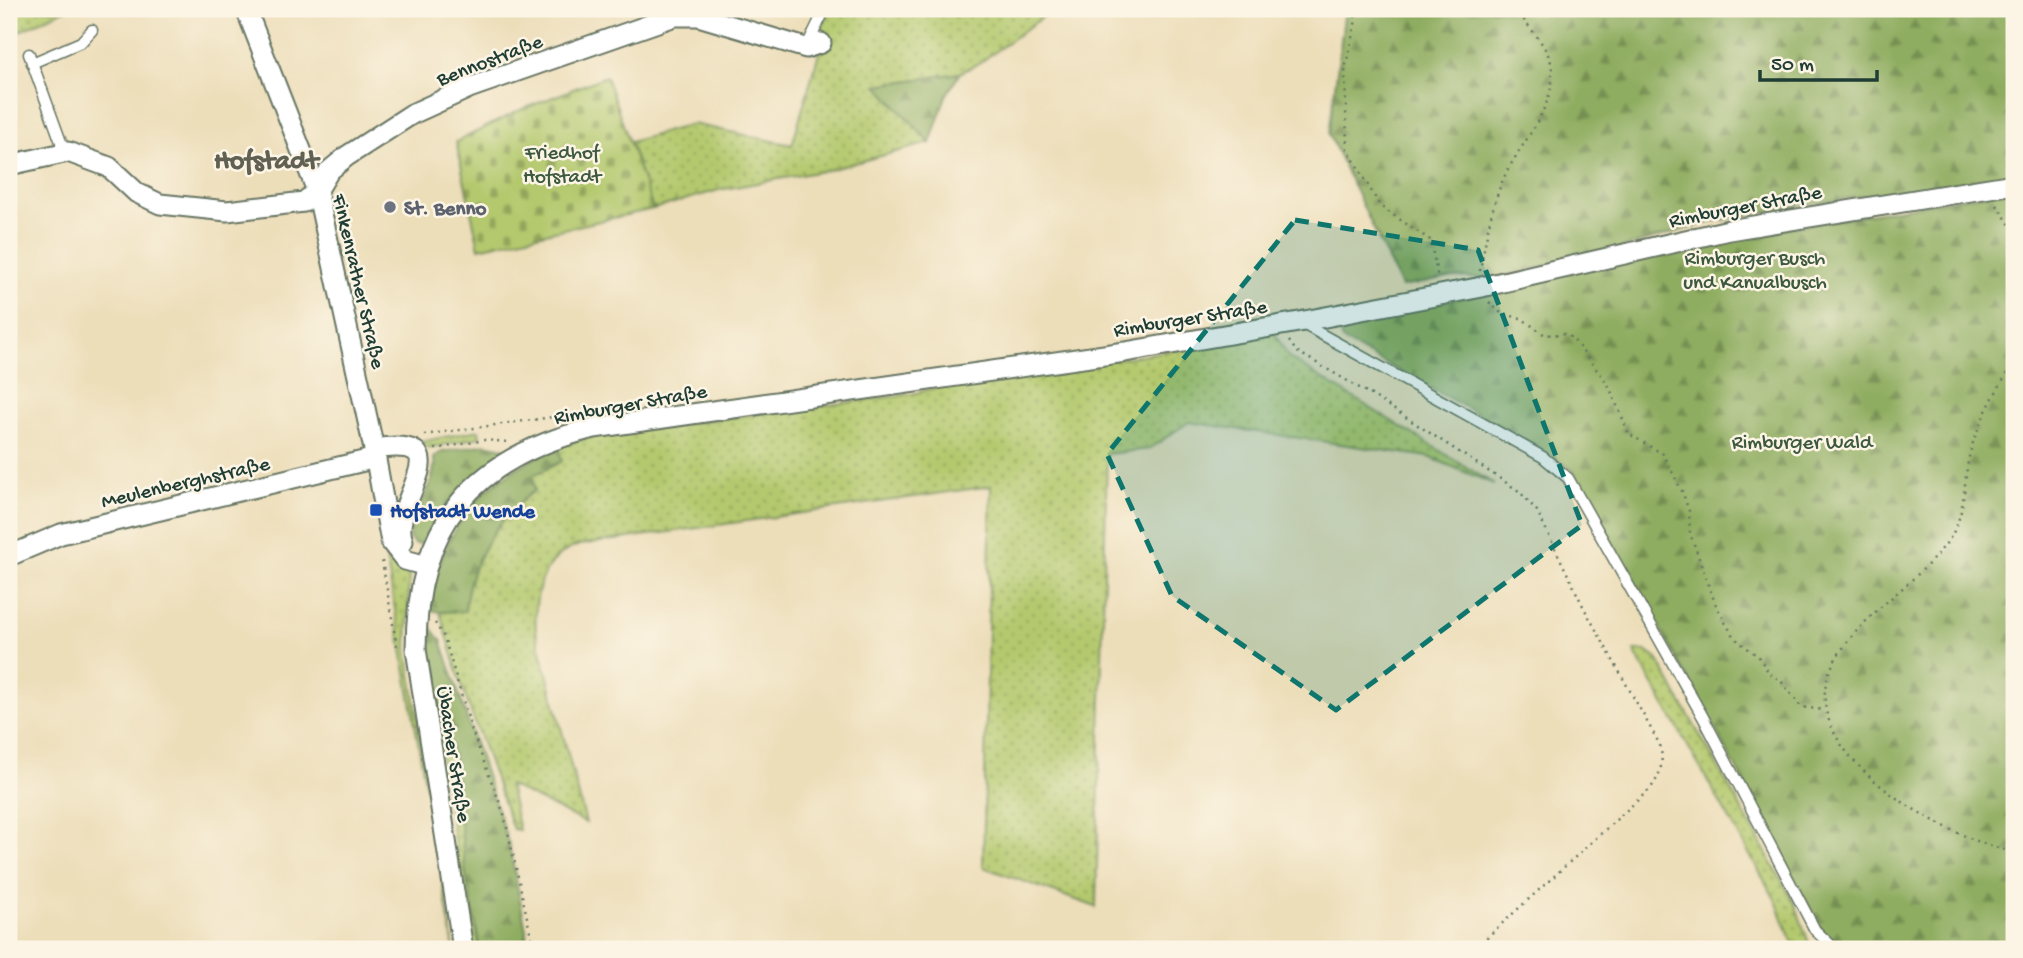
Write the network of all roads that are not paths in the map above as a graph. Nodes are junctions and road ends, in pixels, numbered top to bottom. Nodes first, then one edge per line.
1 (246, 9) edge
2 (825, 9) edge
3 (92, 30) dead end
4 (813, 46) joint
5 (65, 153) junction
6 (9, 165) edge
7 (2014, 184) edge
8 (317, 191) junction
9 (1291, 324) junction
10 (375, 454) junction
11 (380, 482) junction
12 (413, 489) junction
13 (9, 556) edge
14 (427, 566) junction
15 (463, 949) edge
16 (1835, 949) edge

1 - 8 street, Finkenrather Straße
2 - 4 lane
3 - 5 lane
4 - 8 street, Bennostraße
5 - 6 street
5 - 8 street
7 - 9 street, Rimburger Straße
8 - 10 street, Finkenrather Straße
9 - 14 street, Rimburger Straße
9 - 16 lane
10 - 11 street, Finkenrather Straße
10 - 12 street
10 - 13 street, Meulenberghstraße
11 - 12 street
11 - 14 street, Finkenrather Straße
12 - 14 street
14 - 15 street, Übacher Straße

